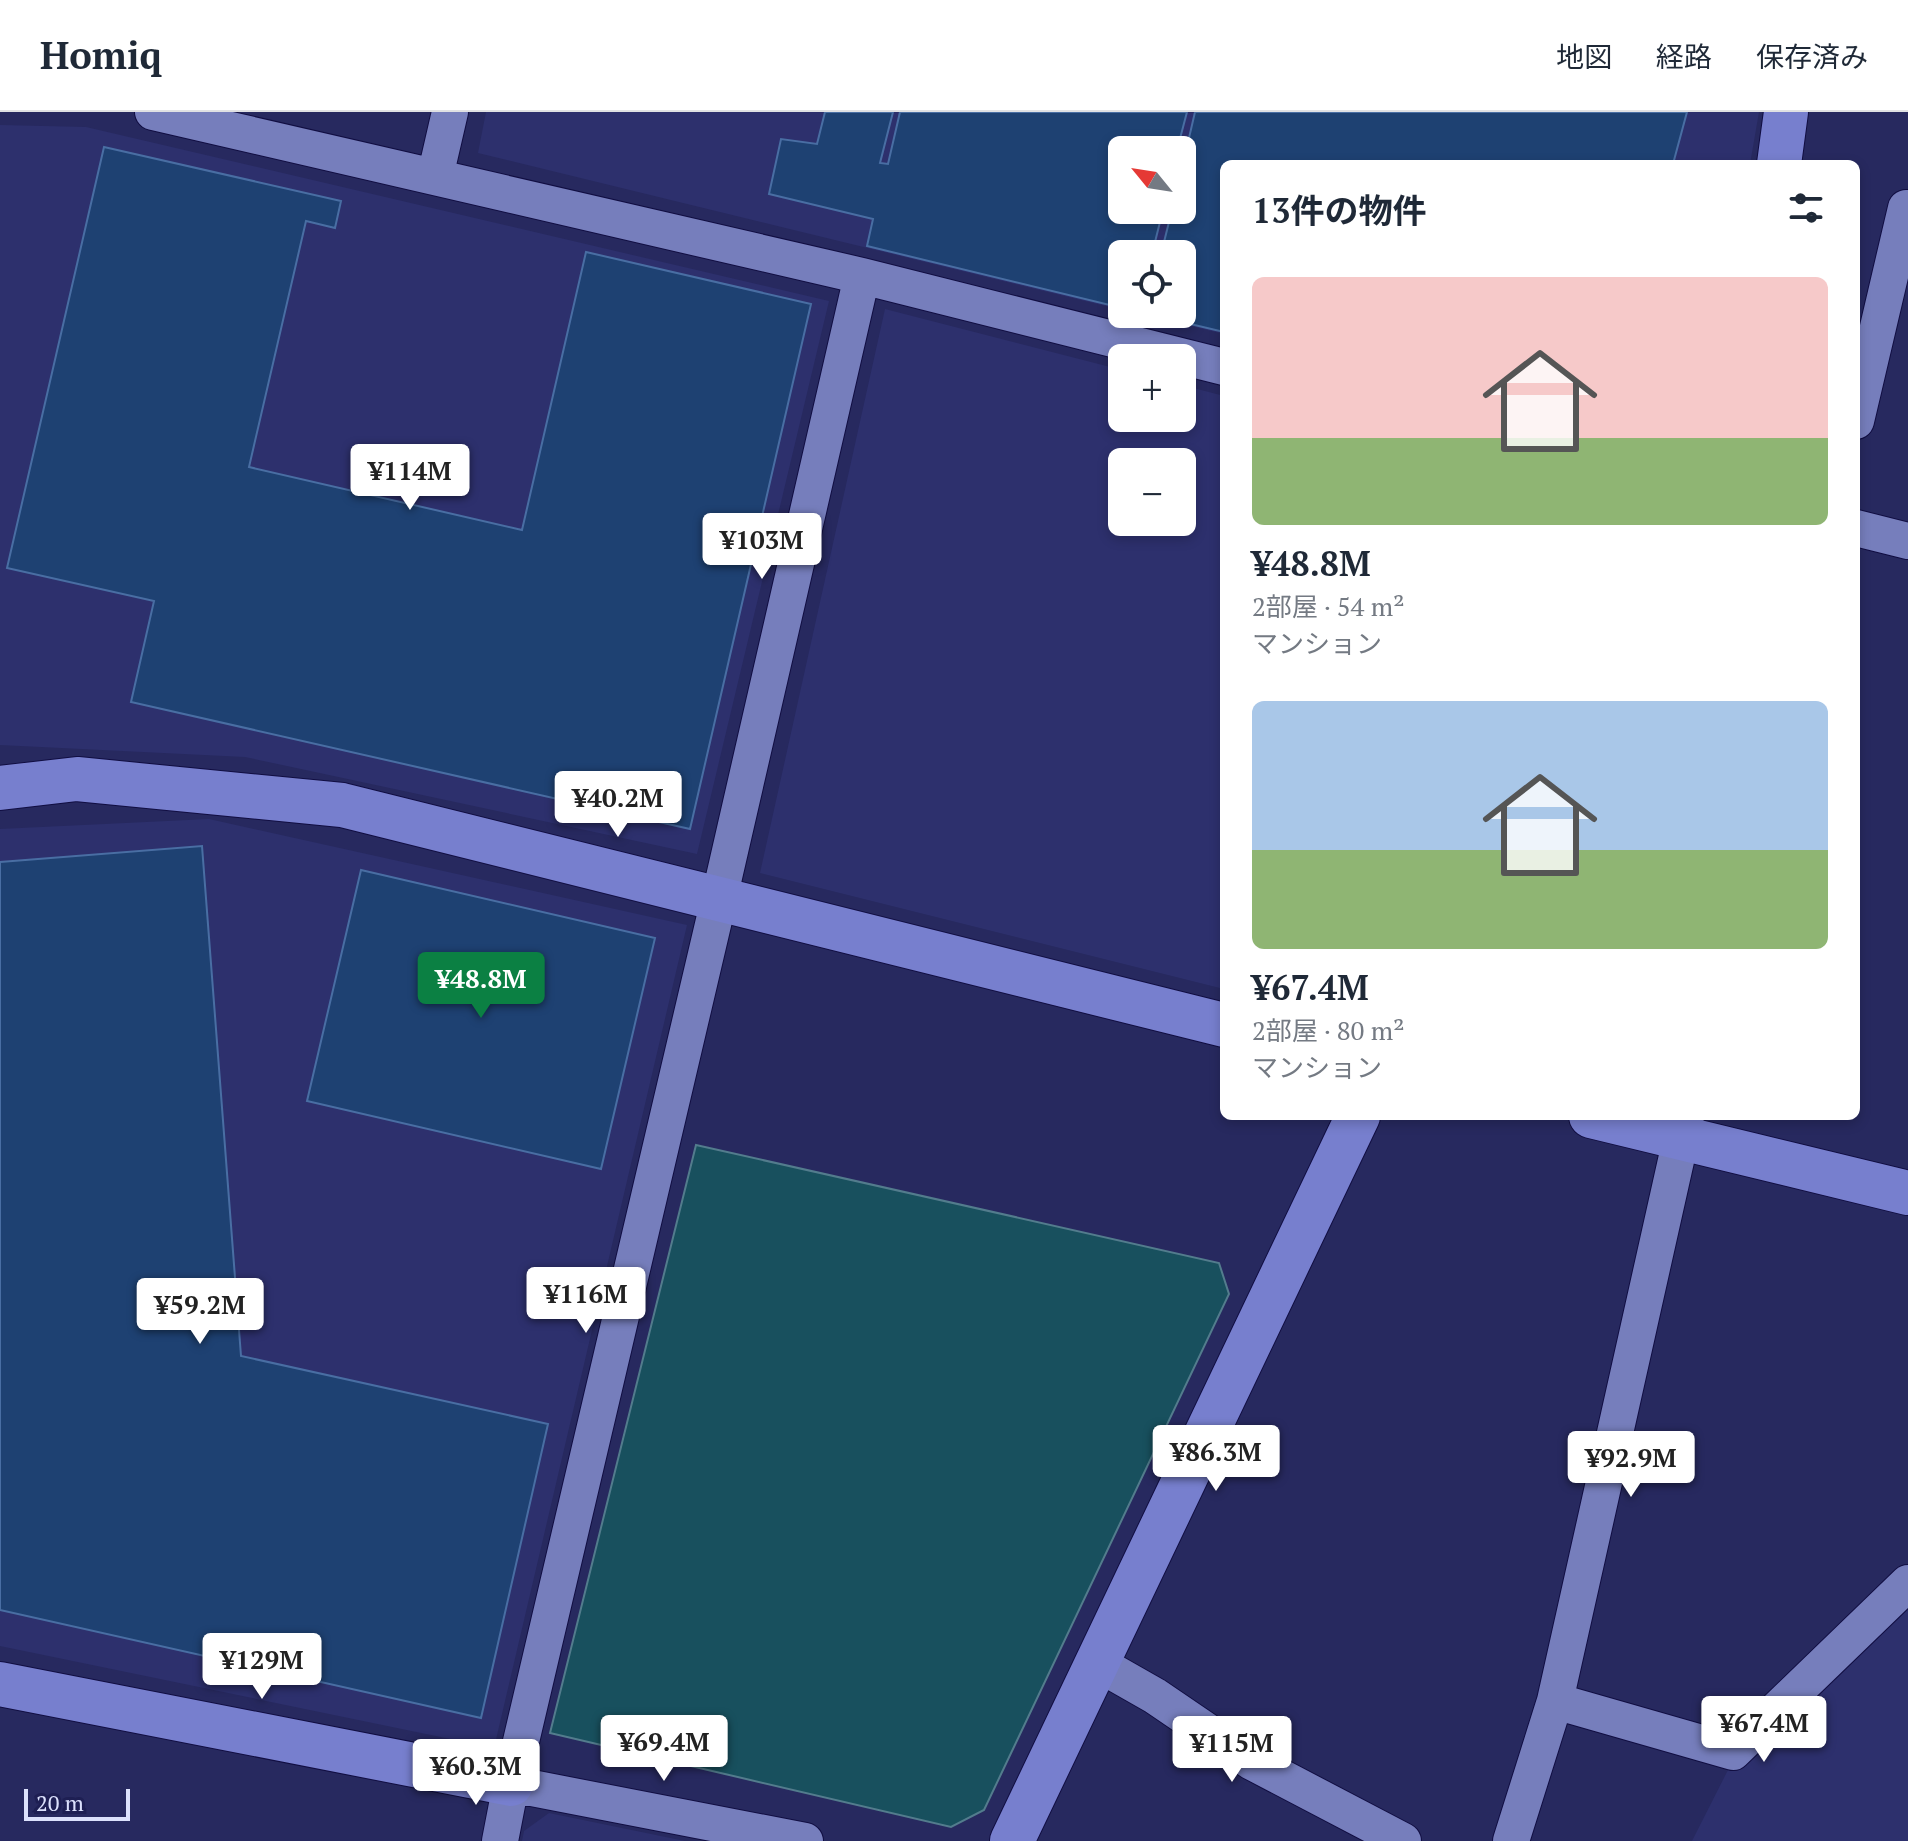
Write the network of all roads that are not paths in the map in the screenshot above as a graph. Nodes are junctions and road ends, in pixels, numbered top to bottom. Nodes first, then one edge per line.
1 (153, 112) edge
2 (450, 112) edge
3 (1786, 112) edge
4 (1780, 160) edge
5 (435, 177) junction
6 (1906, 208) dead end
7 (862, 276) junction
8 (1220, 366) edge
9 (1860, 404) edge
10 (1860, 529) edge
11 (1908, 541) edge
12 (0, 788) edge
13 (719, 899) junction
14 (1220, 1024) edge
15 (1356, 1120) edge
16 (1624, 1120) edge
17 (1683, 1127) edge
18 (1908, 1193) edge
19 (1908, 1583) edge
20 (1097, 1663) junction
21 (0, 1684) edge
22 (1555, 1701) junction
23 (511, 1784) junction
24 (500, 1841) edge
25 (805, 1841) edge
26 (1012, 1841) edge
27 (1403, 1841) edge
28 (1511, 1841) edge

1 - 5 street
2 - 5 street
3 - 4 street
5 - 7 street
6 - 9 street
7 - 8 street
7 - 13 street
10 - 11 street
12 - 13 street
13 - 14 street
13 - 23 street
15 - 20 street
16 - 17 street
17 - 18 street
17 - 22 street
19 - 22 street
20 - 26 street
20 - 27 street
21 - 23 street
22 - 28 street
23 - 24 street
23 - 25 street

